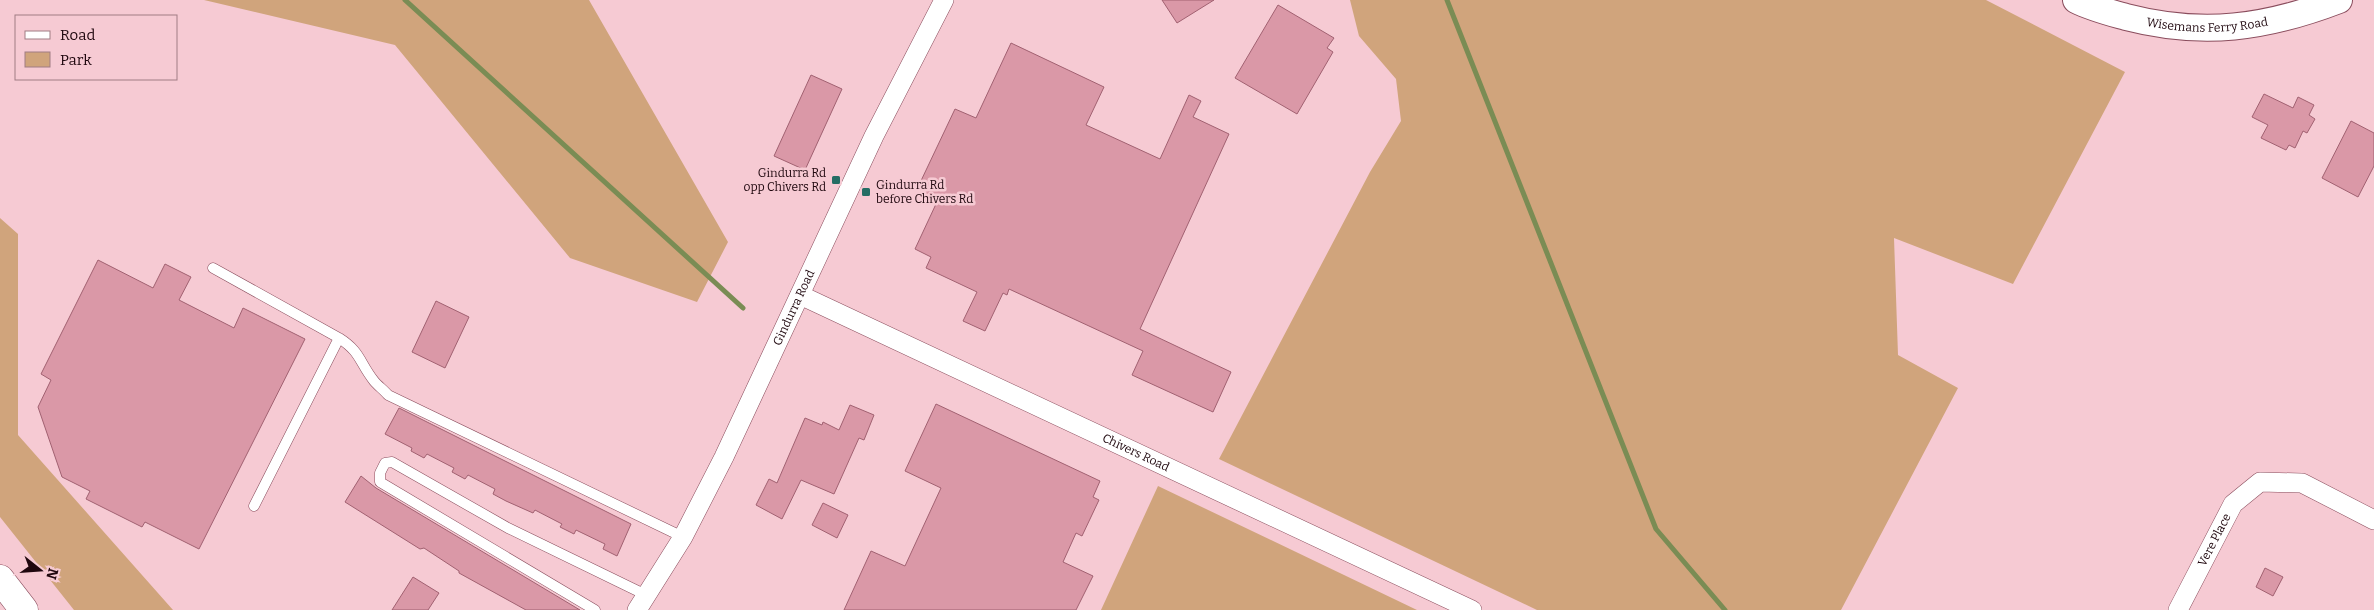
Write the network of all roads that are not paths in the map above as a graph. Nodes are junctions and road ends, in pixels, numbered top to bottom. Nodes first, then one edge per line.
1 (944, 0) edge
2 (2076, 0) edge
3 (2339, 0) edge
4 (213, 268) dead end
5 (800, 295) junction
6 (339, 338) junction
7 (254, 506) dead end
8 (2374, 520) edge
9 (683, 537) junction
10 (0, 579) edge
11 (642, 603) edge
12 (24, 610) edge
13 (595, 610) edge
14 (1472, 610) edge
15 (2178, 610) edge

1 - 5 street, Gindurra Road
2 - 3 main road, Wisemans Ferry Road
4 - 6 lane
5 - 9 street, Gindurra Road
5 - 14 street, Chivers Road
6 - 7 lane
6 - 9 lane
8 - 15 street, Vere Place
9 - 11 street, Gindurra Road
10 - 12 highway
11 - 13 lane

